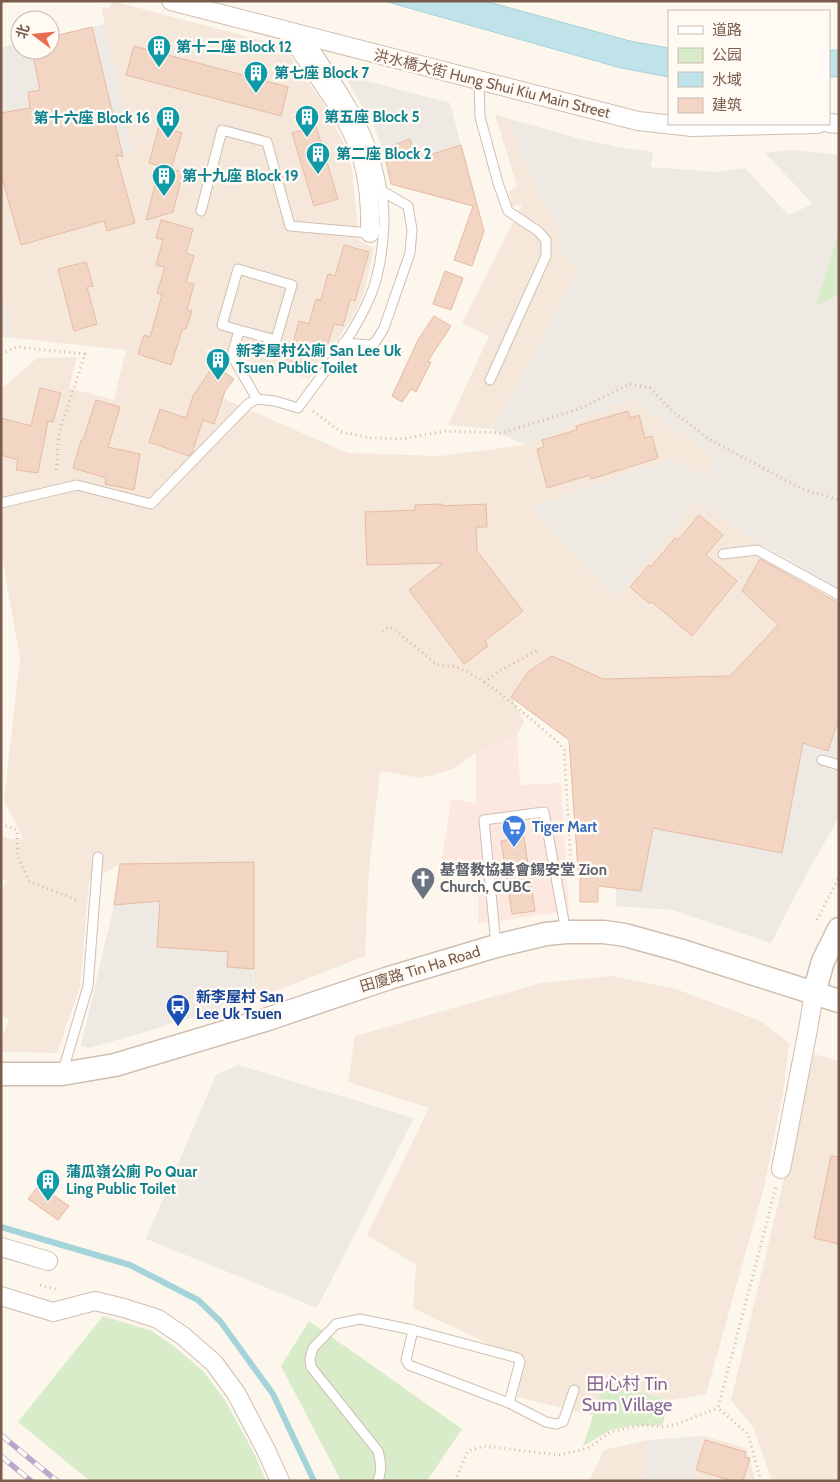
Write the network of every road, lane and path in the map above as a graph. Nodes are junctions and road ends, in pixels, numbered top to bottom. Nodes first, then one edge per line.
1 (171, 1) edge
2 (288, 32) junction
3 (307, 37) junction
4 (479, 80) junction
5 (668, 124) edge
6 (674, 125) edge
7 (776, 125) edge
8 (382, 190) junction
9 (201, 211) dead end
10 (370, 233) joint
11 (239, 330) junction
12 (343, 343) junction
13 (1, 354) edge
14 (490, 380) dead end
15 (257, 399) junction
16 (298, 408) junction
17 (55, 490) junction
18 (839, 500) edge
19 (1, 503) edge
20 (724, 554) dead end
21 (839, 595) edge
22 (382, 631) dead end
23 (540, 649) dead end
24 (484, 682) junction
25 (822, 760) dead end
26 (839, 765) edge
27 (1, 824) edge
28 (98, 857) dead end
29 (572, 874) dead end
30 (839, 877) edge
31 (94, 906) junction
32 (814, 924) dead end
33 (839, 928) edge
34 (566, 932) junction
35 (496, 946) junction
36 (814, 993) junction
37 (839, 1001) edge
38 (1, 1074) edge
39 (62, 1074) junction
40 (780, 1169) joint
41 (1, 1247) edge
42 (48, 1261) dead end
43 (1, 1296) edge
44 (412, 1330) junction
45 (574, 1390) dead end
46 (509, 1403) junction
47 (718, 1408) junction
48 (280, 1481) edge
49 (378, 1481) edge
50 (455, 1481) edge
51 (761, 1481) edge

1 - 2 street, 洪水橋大街 Hung Shui Kiu Main Street
2 - 3 street, 洪水橋大街 Hung Shui Kiu Main Street
2 - 10 street
3 - 4 street, 洪水橋大街 Hung Shui Kiu Main Street
3 - 8 lane
4 - 5 street, 洪水橋大街 Hung Shui Kiu Main Street
4 - 14 lane
6 - 7 street, 洪水橋大街 Hung Shui Kiu Main Street
8 - 12 lane
8 - 12 lane
9 - 10 lane
11 - 11 lane
11 - 15 lane
12 - 16 lane
13 - 17 path
15 - 16 lane
15 - 17 lane
16 - 18 path
17 - 19 lane
20 - 21 lane
22 - 24 path
23 - 24 path
24 - 29 path
25 - 26 lane
27 - 31 path
28 - 31 lane
30 - 32 path
31 - 39 lane
33 - 36 street
34 - 35 street, 田廈路 Tin Ha Road
34 - 35 lane
34 - 36 street, 田廈路 Tin Ha Road
35 - 39 street, 田廈路 Tin Ha Road
36 - 37 street, 田廈路 Tin Ha Road
36 - 40 street
38 - 39 street, 田廈路 Tin Ha Road
40 - 47 path
41 - 42 street
43 - 48 street
44 - 46 lane
44 - 46 lane
44 - 49 lane
45 - 46 lane
47 - 50 path
47 - 51 path

